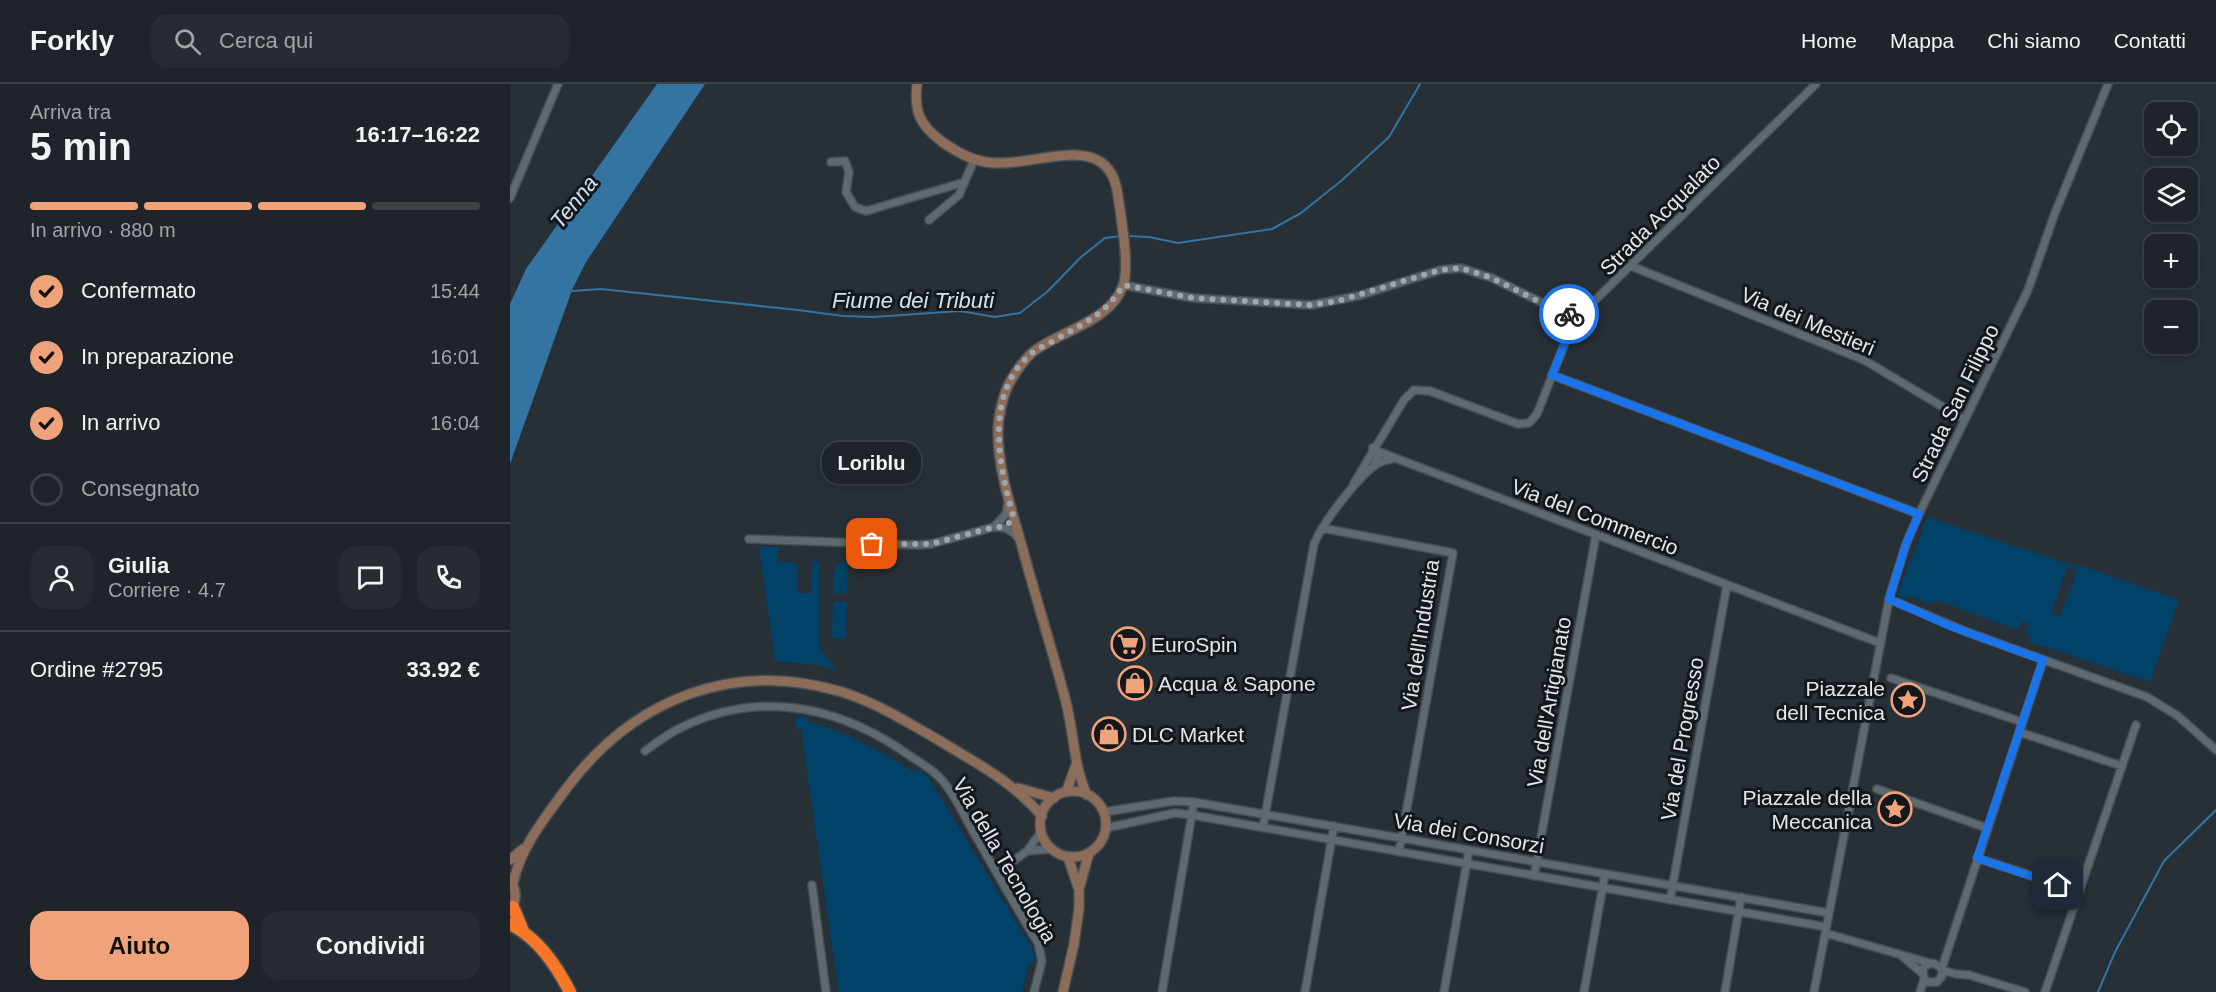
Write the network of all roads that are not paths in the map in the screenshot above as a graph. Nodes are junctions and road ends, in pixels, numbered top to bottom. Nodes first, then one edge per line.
1 (558, 84) edge
2 (916, 84) edge
3 (1816, 84) edge
4 (2108, 84) edge
5 (974, 160) junction
6 (831, 162) dead end
7 (965, 182) junction
8 (510, 198) edge
9 (928, 220) dead end
10 (1631, 266) junction
11 (1123, 285) junction
12 (1574, 315) junction
13 (1552, 375) junction
14 (1965, 420) junction
15 (1375, 450) junction
16 (1395, 458) junction
17 (1374, 465) junction
18 (1349, 492) junction
19 (1008, 500) junction
20 (1919, 514) junction
21 (1013, 515) junction
22 (1002, 524) junction
23 (1322, 528) junction
24 (1596, 535) junction
25 (749, 539) dead end
26 (1020, 540) junction
27 (1727, 585) junction
28 (1889, 599) junction
29 (1880, 643) junction
30 (2043, 660) junction
31 (1891, 678) dead end
32 (2022, 722) junction
33 (2136, 725) dead end
34 (2019, 732) junction
35 (2216, 750) edge
36 (645, 751) dead end
37 (1076, 765) junction
38 (2122, 766) junction
39 (1015, 788) junction
40 (1877, 789) dead end
41 (1066, 792) junction
42 (1087, 795) junction
43 (1054, 798) junction
44 (1194, 802) junction
45 (1104, 812) junction
46 (1192, 814) junction
47 (1266, 815) junction
48 (1042, 816) junction
49 (1334, 826) junction
50 (1263, 827) junction
51 (1106, 828) junction
52 (1987, 828) junction
53 (1041, 832) junction
54 (1402, 838) junction
55 (1332, 839) junction
56 (525, 847) junction
57 (1052, 849) junction
58 (1469, 850) junction
59 (1028, 852) junction
60 (1399, 852) junction
61 (1089, 853) junction
62 (1068, 857) junction
63 (1977, 858) junction
64 (510, 860) edge
65 (1536, 862) junction
66 (1467, 864) junction
67 (997, 873) junction
68 (1605, 874) junction
69 (1534, 876) junction
70 (511, 881) edge
71 (812, 885) dead end
72 (1673, 886) junction
73 (1602, 888) junction
74 (1079, 889) junction
75 (2079, 891) junction
76 (1741, 897) junction
77 (1670, 900) junction
78 (512, 909) edge
79 (1738, 912) junction
80 (1829, 913) junction
81 (510, 924) edge
82 (1826, 930) junction
83 (523, 931) junction
84 (1895, 952) junction
85 (1937, 966) junction
86 (1956, 974) junction
87 (1941, 980) junction
88 (1923, 982) edge
89 (570, 992) edge
90 (826, 992) edge
91 (1034, 992) edge
92 (1063, 992) edge
93 (1162, 992) edge
94 (1305, 992) edge
95 (1444, 992) edge
96 (1584, 992) edge
97 (1725, 992) edge
98 (1814, 992) edge
99 (2025, 992) edge
100 (2045, 992) edge

1 - 8 street
2 - 5 main road
3 - 10 street, Strada Acqualato
4 - 14 street, Strada San Filippo
5 - 7 street
5 - 11 main road
6 - 7 street
7 - 9 street
10 - 12 street, Strada Acqualato
10 - 14 street, Via dei Mestieri
11 - 12 street
11 - 19 main road
12 - 13 street
13 - 15 street
13 - 20 street
14 - 20 street, Strada San Filippo
15 - 16 street, Via del Commercio
15 - 17 street
15 - 18 street
16 - 17 street
16 - 24 street, Via del Commercio
17 - 18 street
18 - 23 street
19 - 21 main road
19 - 22 street
20 - 28 street, Strada San Filippo
21 - 22 street
21 - 26 main road
22 - 25 street
22 - 26 street
23 - 47 street
23 - 54 street, Via dell'Industria
24 - 27 street, Via del Commercio
24 - 65 street, Via dell'Artigianato
26 - 37 main road
27 - 29 street, Via del Commercio
27 - 72 street, Via del Progresso
28 - 29 street, Strada San Filippo
28 - 30 street
29 - 80 street, Strada San Filippo
30 - 32 street
30 - 35 street
31 - 32 street
32 - 34 street
33 - 38 street
34 - 38 street
34 - 52 street
36 - 67 street, Via della Tecnologia
37 - 41 main road
37 - 42 main road
38 - 75 street
39 - 43 main road
39 - 48 main road
39 - 56 main road
40 - 52 street
41 - 42 main road
41 - 43 main road
42 - 45 main road
43 - 48 main road
44 - 45 street, Via dei Consorzi
44 - 46 street
44 - 47 street, Via dei Consorzi
45 - 51 main road
46 - 50 street, Via dei Consorzi
46 - 51 street, Via dei Consorzi
46 - 93 street
47 - 49 street, Via dei Consorzi
47 - 50 street
48 - 53 main road
49 - 54 street, Via dei Consorzi
49 - 55 street
50 - 55 street, Via dei Consorzi
51 - 61 main road
52 - 63 street
53 - 57 main road
53 - 59 street
54 - 58 street, Via dei Consorzi
54 - 60 street, Via dell'Industria
55 - 60 street, Via dei Consorzi
55 - 94 street
56 - 64 main road
56 - 70 main road
57 - 59 street
57 - 62 main road
58 - 65 street, Via dei Consorzi
58 - 66 street
59 - 67 street
60 - 66 street, Via dei Consorzi
61 - 62 main road
61 - 74 main road
62 - 74 main road
63 - 75 street
63 - 85 street
65 - 68 street, Via dei Consorzi
65 - 69 street, Via dell'Artigianato
66 - 69 street, Via dei Consorzi
66 - 95 street
67 - 91 street, Via della Tecnologia
68 - 72 street, Via dei Consorzi
68 - 73 street
69 - 73 street, Via dei Consorzi
70 - 78 main road
71 - 90 street
72 - 76 street, Via dei Consorzi
72 - 77 street, Via del Progresso
73 - 77 street, Via dei Consorzi
73 - 96 street
74 - 92 main road
75 - 100 street
76 - 79 street
76 - 80 street, Via dei Consorzi
77 - 79 street, Via dei Consorzi
78 - 83 highway
79 - 82 street, Via dei Consorzi
79 - 97 street
80 - 82 street, Strada San Filippo
81 - 83 highway
82 - 84 street, Via dei Consorzi
82 - 98 street, Strada San Filippo
83 - 89 highway
84 - 85 street, Via dei Consorzi
84 - 88 street
85 - 86 street, Via dei Consorzi
85 - 87 street
85 - 88 street
86 - 87 street
86 - 99 street, Via dei Consorzi
87 - 88 street

